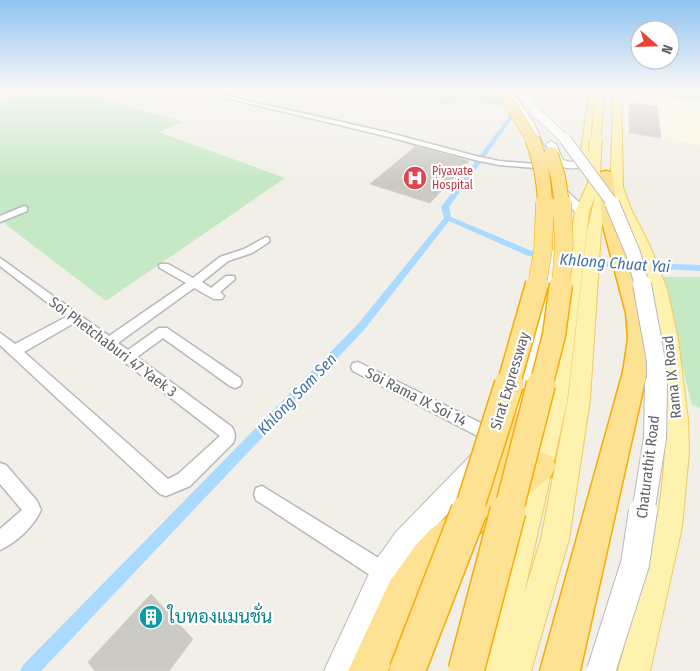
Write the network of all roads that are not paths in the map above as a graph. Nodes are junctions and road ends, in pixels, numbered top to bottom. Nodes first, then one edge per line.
1 (331, 120) edge
2 (523, 120) edge
3 (533, 120) edge
4 (534, 120) edge
5 (534, 120) edge
6 (535, 120) edge
7 (592, 120) edge
8 (595, 120) edge
9 (611, 120) edge
10 (612, 120) edge
11 (617, 120) edge
12 (618, 139) junction
13 (590, 156) junction
14 (558, 162) junction
15 (547, 167) junction
16 (606, 175) junction
17 (550, 180) junction
18 (617, 187) junction
19 (24, 209) dead end
20 (586, 217) junction
21 (0, 219) edge
22 (610, 222) junction
23 (266, 240) dead end
24 (0, 262) edge
25 (164, 266) dead end
26 (230, 279) dead end
27 (194, 283) junction
28 (579, 309) junction
29 (74, 317) junction
30 (0, 338) edge
31 (108, 343) junction
32 (14, 350) junction
33 (127, 358) junction
34 (358, 367) dead end
35 (235, 382) dead end
36 (508, 432) junction
37 (541, 466) junction
38 (0, 471) edge
39 (262, 494) dead end
40 (488, 507) junction
41 (0, 541) edge
42 (393, 583) junction
43 (339, 671) edge
44 (368, 671) edge
45 (407, 671) edge
46 (466, 671) edge
47 (485, 671) edge
48 (515, 671) edge
49 (560, 671) edge
50 (601, 671) edge
51 (634, 671) edge

1 - 15 street
2 - 45 highway, Sirat Expressway, bridge
3 - 15 main road, Chaturathit Road
4 - 14 main road, bridge
5 - 46 highway, Sirat Expressway, bridge
6 - 50 main road, Chaturathit Road, bridge
7 - 13 main road
8 - 13 main road, bridge
9 - 16 main road
10 - 12 main road
11 - 12 main road, Rama IX Road
12 - 18 main road, Rama IX Road
13 - 14 main road
13 - 20 main road
14 - 15 main road
15 - 17 main road, Chaturathit Road
16 - 20 main road
16 - 22 highway
17 - 20 main road
17 - 36 main road, Chaturathit Road
18 - 22 main road
18 - 51 main road, Rama IX Road
19 - 21 street
20 - 28 main road
22 - 49 highway
23 - 27 street
24 - 29 street, Soi Phetchaburi 47 Yaek 3
25 - 27 street
26 - 27 street
27 - 31 street
28 - 37 main road
28 - 48 main road
29 - 31 street, Soi Phetchaburi 47 Yaek 3
29 - 32 street
30 - 32 street
31 - 33 street, Soi Phetchaburi 47 Yaek 3
32 - 33 street, Soi Phetchaburi 47 Yaek 3
33 - 35 street
34 - 36 street, Soi Rama IX Soi 14
36 - 40 highway
36 - 42 main road
37 - 40 highway
37 - 47 main road
38 - 41 street
39 - 42 street
40 - 42 highway
42 - 43 main road
42 - 44 highway

